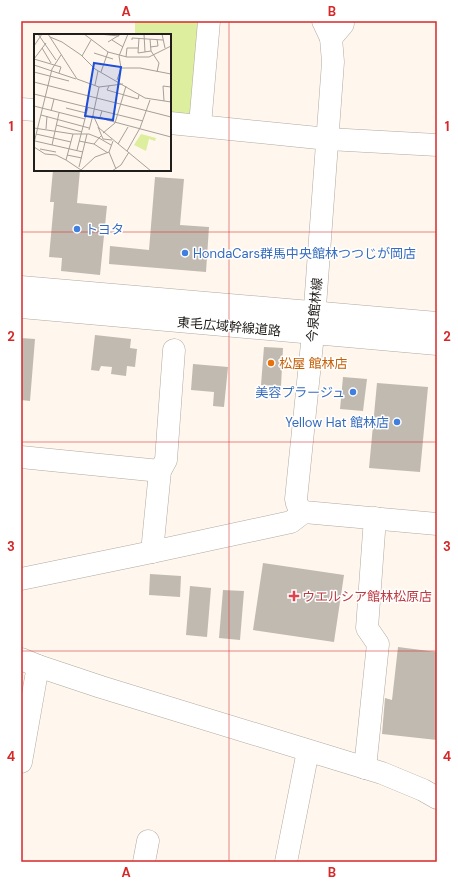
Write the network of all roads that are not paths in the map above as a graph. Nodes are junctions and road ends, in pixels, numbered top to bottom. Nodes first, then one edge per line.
1 (209, 21) edge
2 (333, 27) edge
3 (21, 109) edge
4 (34, 110) edge
5 (171, 123) edge
6 (200, 125) junction
7 (328, 139) junction
8 (437, 145) edge
9 (21, 287) edge
10 (21, 307) edge
11 (314, 312) junction
12 (437, 323) edge
13 (313, 334) junction
14 (437, 344) edge
15 (174, 350) dead end
16 (21, 457) edge
17 (160, 471) junction
18 (304, 512) junction
19 (375, 518) junction
20 (437, 524) edge
21 (152, 552) junction
22 (21, 578) edge
23 (30, 663) edge
24 (308, 751) junction
25 (21, 762) edge
26 (365, 768) junction
27 (437, 798) edge
28 (148, 840) dead end
29 (144, 862) edge
30 (286, 862) edge

1 - 6 main road
2 - 7 main road, 今泉館林線
3 - 4 main road
5 - 6 main road
6 - 7 main road
7 - 8 main road
7 - 11 main road, 今泉館林線
9 - 11 main road, 東毛広域幹線道路
10 - 13 main road, 東毛広域幹線道路
11 - 12 main road, 東毛広域幹線道路
11 - 13 main road, 今泉館林線
13 - 14 main road, 東毛広域幹線道路
13 - 18 main road, 今泉館林線
15 - 17 main road
16 - 17 main road
17 - 21 main road
18 - 19 main road
18 - 21 main road
19 - 20 main road
19 - 26 main road
21 - 22 main road
23 - 24 main road
23 - 25 main road
24 - 26 main road
24 - 30 main road
26 - 27 main road
28 - 29 main road

